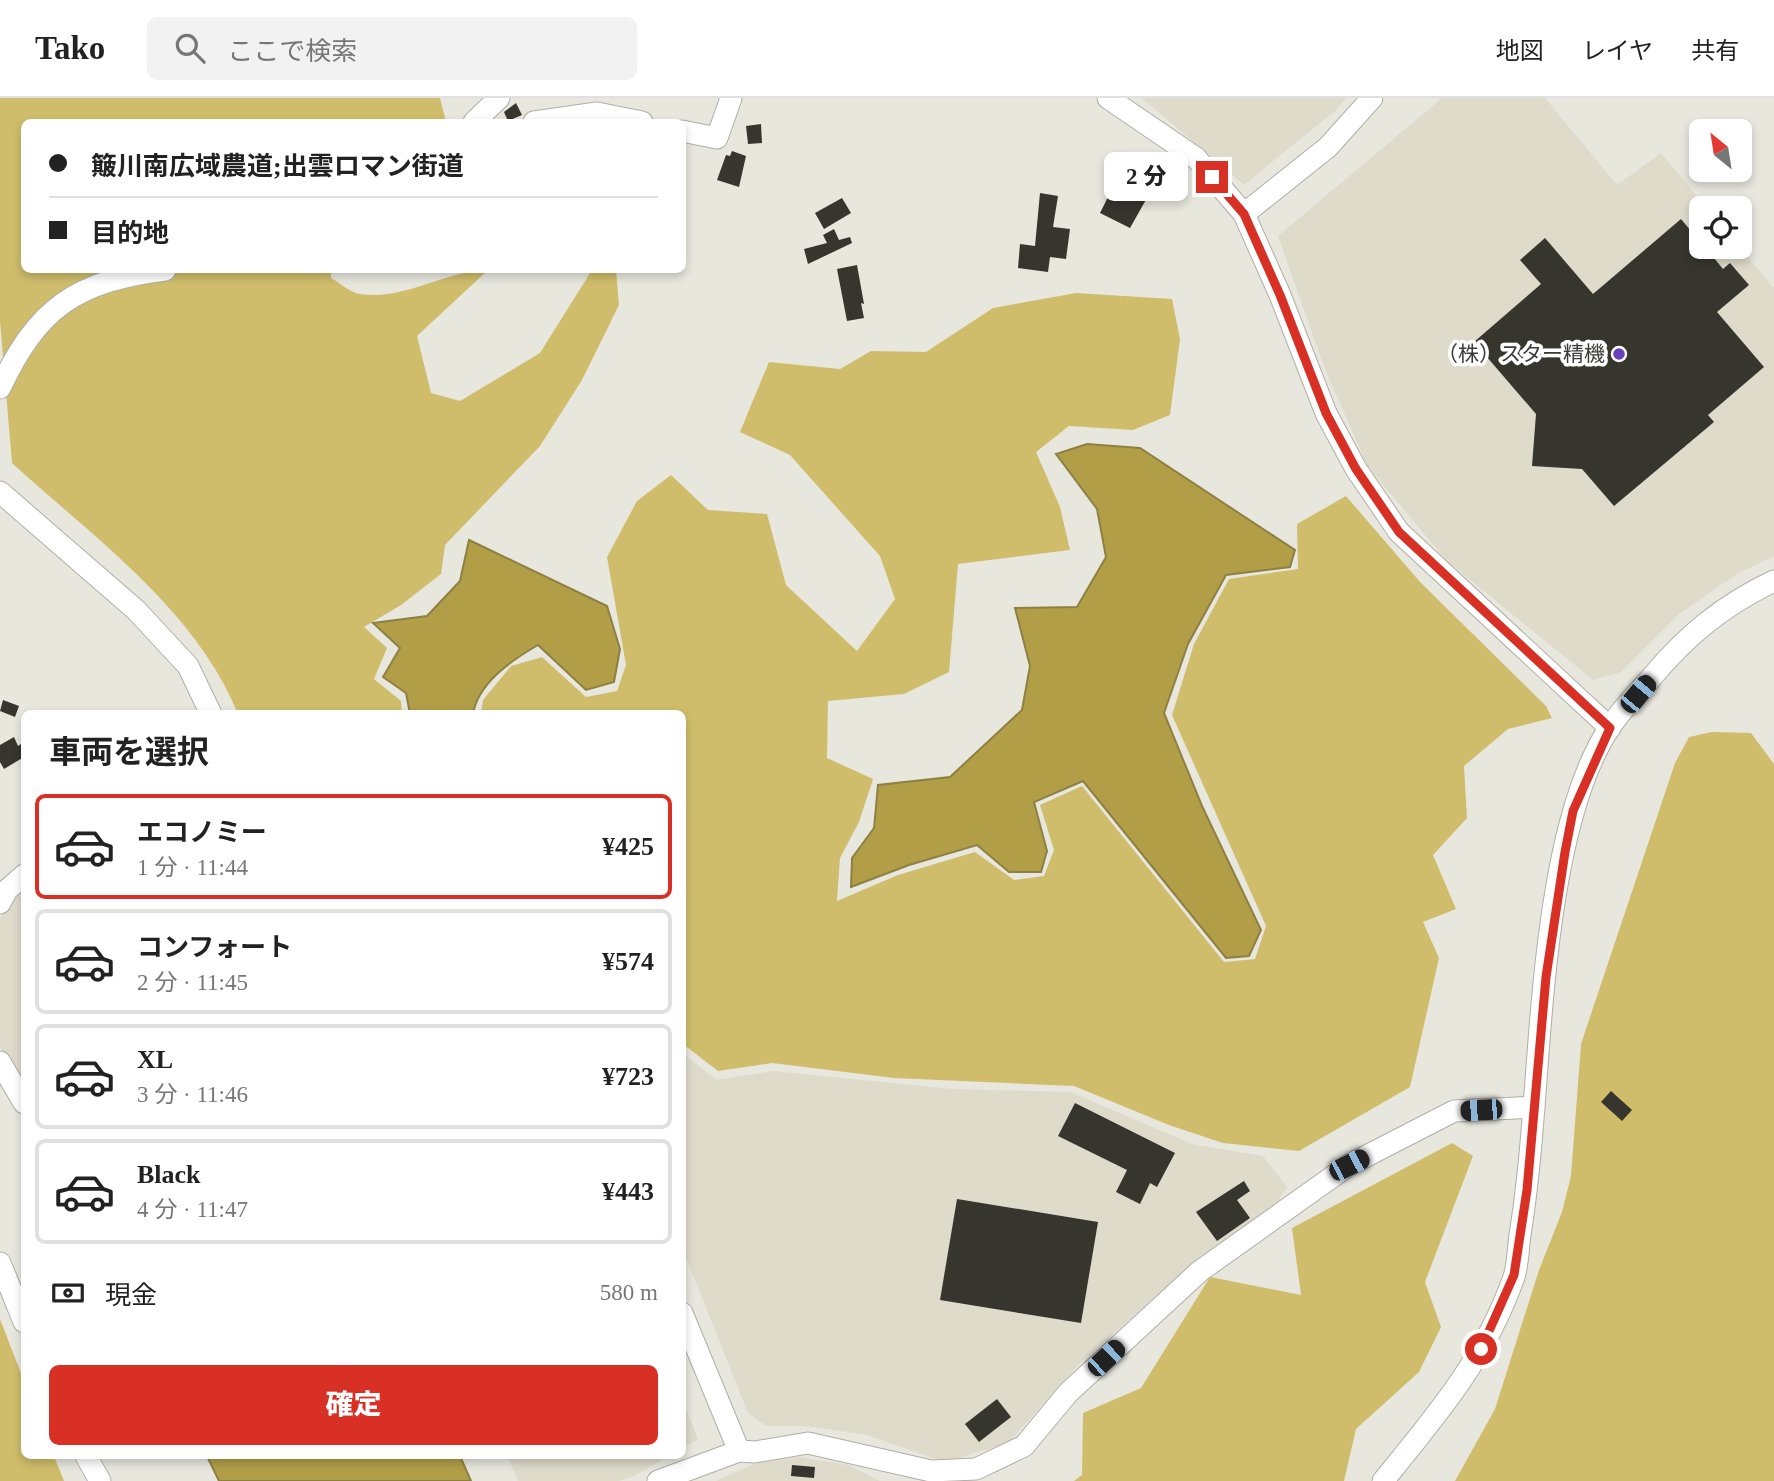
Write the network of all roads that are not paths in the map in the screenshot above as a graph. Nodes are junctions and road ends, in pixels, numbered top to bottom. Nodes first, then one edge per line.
1 (499, 98) edge
2 (731, 98) edge
3 (1108, 98) edge
4 (1371, 98) edge
5 (619, 108) edge
6 (477, 119) edge
7 (555, 119) edge
8 (637, 119) edge
9 (686, 132) edge
10 (1244, 214) junction
11 (150, 273) edge
12 (0, 388) edge
13 (0, 492) edge
14 (1774, 581) edge
15 (209, 710) edge
16 (1610, 728) junction
17 (21, 878) edge
18 (0, 903) edge
19 (0, 1062) edge
20 (21, 1098) edge
21 (1534, 1107) junction
22 (0, 1263) edge
23 (21, 1315) edge
24 (686, 1323) edge
25 (739, 1451) junction
26 (88, 1459) edge
27 (100, 1481) edge
28 (658, 1481) edge
29 (1383, 1481) edge

1 - 6 street
2 - 9 street
3 - 10 street
4 - 10 street
5 - 7 street
5 - 8 street
10 - 16 street
11 - 12 street
13 - 15 street
14 - 16 street
16 - 21 street
17 - 18 street
19 - 20 street
21 - 25 street
21 - 29 street
22 - 23 street
24 - 25 street
25 - 28 street
26 - 27 street

